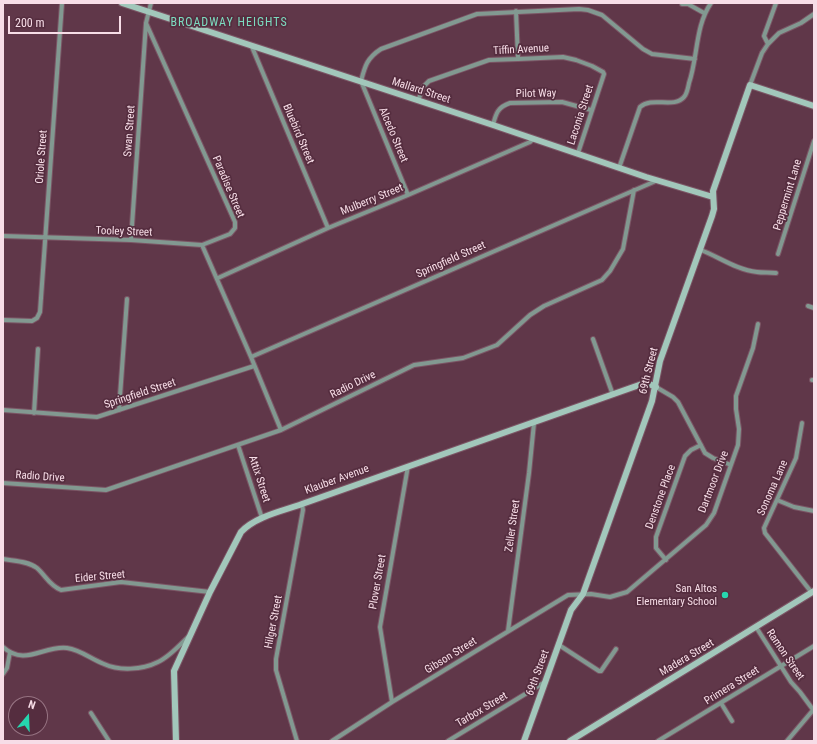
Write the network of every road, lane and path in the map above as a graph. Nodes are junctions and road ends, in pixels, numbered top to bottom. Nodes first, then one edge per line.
1 (62, 3) edge
2 (122, 3) edge
3 (150, 3) edge
4 (711, 3) edge
5 (776, 3) edge
6 (682, 4) edge
7 (148, 11) junction
8 (516, 11) junction
9 (704, 13) junction
10 (814, 14) edge
11 (146, 23) junction
12 (768, 44) junction
13 (252, 47) junction
14 (518, 58) junction
15 (695, 59) junction
16 (361, 81) junction
17 (601, 82) joint
18 (750, 84) junction
19 (418, 101) junction
20 (814, 106) edge
21 (591, 110) junction
22 (493, 125) junction
23 (534, 138) junction
24 (814, 141) edge
25 (578, 153) junction
26 (620, 168) junction
27 (658, 180) junction
28 (634, 190) junction
29 (408, 196) junction
30 (713, 198) junction
31 (328, 228) junction
32 (3, 236) edge
33 (45, 238) junction
34 (131, 240) junction
35 (202, 245) junction
36 (701, 250) junction
37 (778, 254) dead end
38 (776, 273) dead end
39 (218, 278) junction
40 (127, 299) dead end
41 (808, 306) dead end
42 (814, 308) edge
43 (3, 320) edge
44 (758, 324) dead end
45 (593, 339) dead end
46 (38, 349) dead end
47 (251, 357) junction
48 (254, 366) junction
49 (656, 387) junction
50 (613, 395) junction
51 (3, 410) edge
52 (119, 410) junction
53 (34, 413) junction
54 (534, 423) junction
55 (802, 423) dead end
56 (281, 430) junction
57 (238, 445) junction
58 (701, 445) junction
59 (731, 465) junction
60 (408, 466) junction
61 (3, 483) edge
62 (776, 500) junction
63 (302, 504) junction
64 (814, 511) edge
65 (262, 518) junction
66 (3, 559) edge
67 (666, 560) junction
68 (210, 592) junction
69 (813, 592) edge
70 (583, 594) junction
71 (756, 627) junction
72 (192, 629) junction
73 (508, 631) junction
74 (560, 645) junction
75 (814, 646) edge
76 (3, 647) edge
77 (616, 649) dead end
78 (10, 652) junction
79 (780, 667) junction
80 (3, 674) edge
81 (546, 682) junction
82 (392, 702) junction
83 (721, 703) junction
84 (814, 710) edge
85 (91, 713) dead end
86 (732, 721) dead end
87 (109, 741) edge
88 (176, 741) edge
89 (297, 741) edge
90 (332, 741) edge
91 (448, 741) edge
92 (524, 741) edge
93 (570, 741) edge
94 (658, 741) edge
95 (787, 741) edge

1 - 33 street, Oriole Street
2 - 7 street, Mallard Street
3 - 7 street, Swan Street
4 - 9 street
5 - 12 street, 69th Street
6 - 9 street
7 - 11 street, Swan Street
7 - 13 street, Mallard Street
8 - 14 street
8 - 15 street
8 - 16 street
9 - 15 street
10 - 12 street
11 - 34 street, Swan Street
11 - 35 street, Paradise Street
12 - 18 street, 69th Street
13 - 16 street, Mallard Street
13 - 31 street, Bluebird Street
14 - 17 street, Tiffin Avenue
14 - 19 street, Tiffin Avenue
15 - 26 street
16 - 19 street, Mallard Street
16 - 29 street, Alcedo Street
17 - 21 street, Laconia Street
18 - 20 street
18 - 30 street, 69th Street
19 - 22 street, Mallard Street
21 - 22 street, Pilot Way
21 - 25 street, Laconia Street
22 - 23 street, Mallard Street
23 - 25 street, Mallard Street
23 - 29 street, Mulberry Street
24 - 37 street, Peppermint Lane
25 - 26 street, Mallard Street
26 - 27 street, Mallard Street
27 - 28 street, Springfield Street
27 - 30 street, Mallard Street
28 - 47 street, Springfield Street
28 - 56 street, Radio Drive
29 - 31 street, Mulberry Street
30 - 36 street, 69th Street
31 - 39 street, Mulberry Street
32 - 33 street, Tooley Street
33 - 34 street, Tooley Street
33 - 43 street, Oriole Street
34 - 35 street, Tooley Street
35 - 39 street
36 - 38 street
36 - 49 street, 69th Street
39 - 47 street
40 - 52 street
41 - 42 street
44 - 59 street, Dartmoor Drive
45 - 50 street
46 - 53 street
47 - 48 street
48 - 52 street, Springfield Street
48 - 56 street
49 - 50 street, Klauber Avenue
49 - 58 street
49 - 70 street, 69th Street
50 - 54 street, Klauber Avenue
51 - 53 street, Springfield Street
52 - 53 street, Springfield Street
54 - 60 street, Klauber Avenue
54 - 73 street, Zeller Street
55 - 62 street, Sonoma Lane
56 - 57 street, Radio Drive
57 - 61 street, Radio Drive
57 - 65 street, Attix Street
58 - 59 street
58 - 67 street, Denstone Place
59 - 67 street, Dartmoor Drive
60 - 63 street, Klauber Avenue
60 - 82 street, Plover Street
62 - 64 street
62 - 69 street, Sonoma Lane
63 - 65 street, Klauber Avenue
63 - 89 street, Hilger Street
65 - 68 street, Klauber Avenue
66 - 68 street, Eider Street
67 - 70 street, Dartmoor Drive
68 - 72 street, Klauber Avenue
69 - 71 street, Madera Street
70 - 73 street, Gibson Street
70 - 74 street, 69th Street
71 - 79 street, Ramon Street
71 - 93 street, Madera Street
72 - 78 street
72 - 88 street, Klauber Avenue
73 - 82 street, Gibson Street
74 - 77 street
74 - 81 street, 69th Street
75 - 79 street, Primera Street
76 - 78 street
78 - 80 street
79 - 83 street, Primera Street
79 - 84 street, Ramon Street
81 - 91 street, Tarbox Street
81 - 92 street, 69th Street
82 - 90 street, Gibson Street
83 - 86 street
83 - 94 street, Primera Street
84 - 95 street
85 - 87 street

